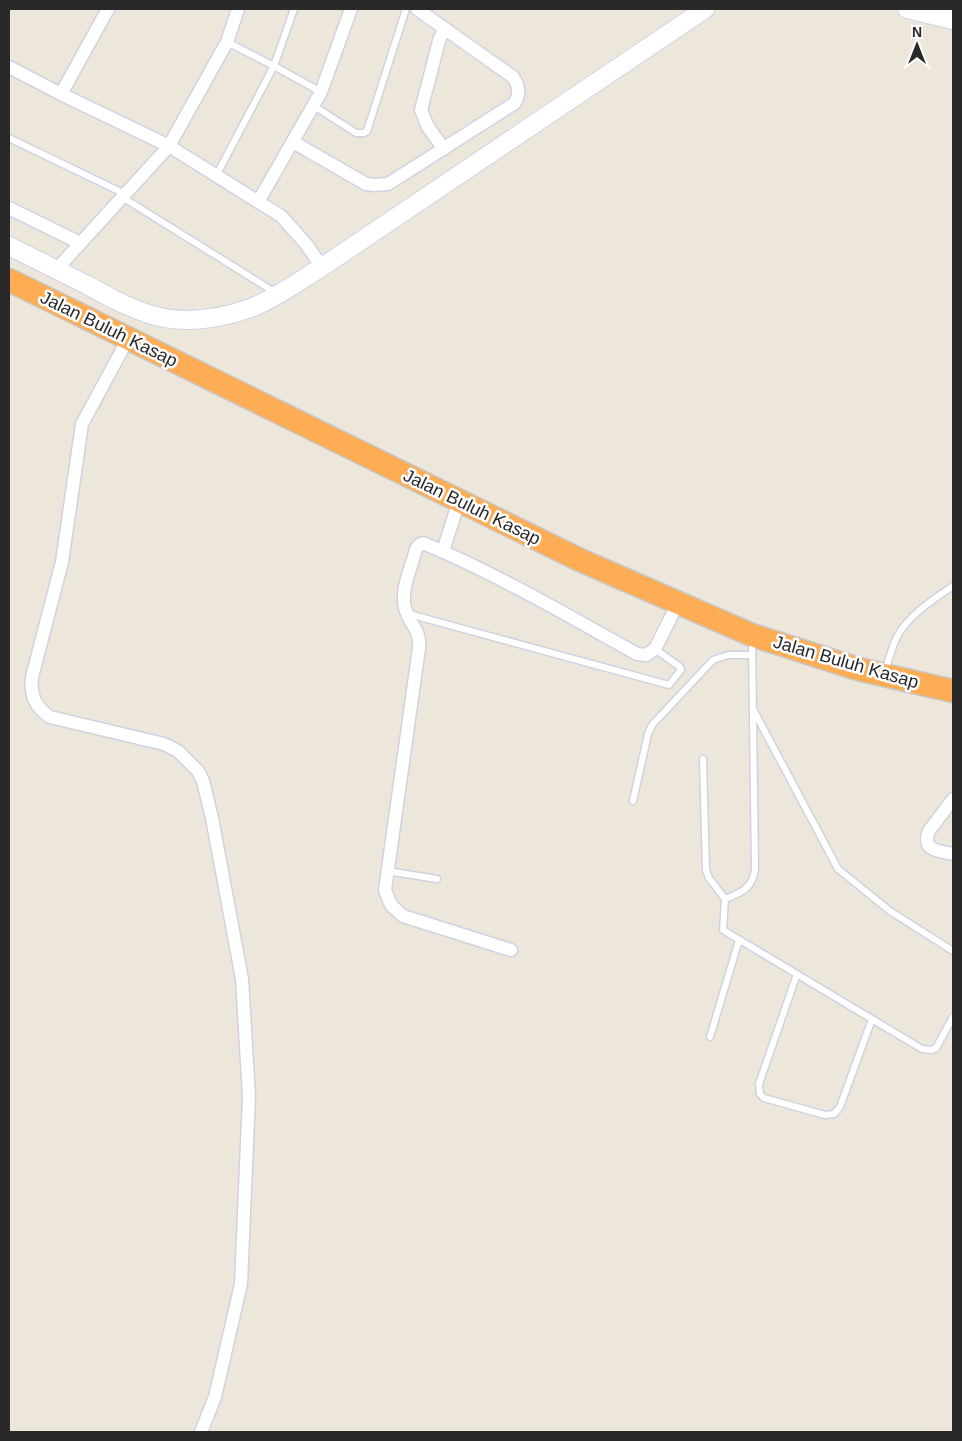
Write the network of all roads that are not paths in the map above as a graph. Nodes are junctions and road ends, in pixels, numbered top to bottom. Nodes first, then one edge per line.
1 (108, 9) edge
2 (238, 9) edge
3 (294, 9) edge
4 (351, 9) edge
5 (406, 9) edge
6 (417, 9) edge
7 (705, 9) edge
8 (907, 9) edge
9 (953, 20) edge
10 (444, 29) junction
11 (227, 42) junction
12 (274, 66) junction
13 (9, 67) edge
14 (321, 92) junction
15 (61, 94) junction
16 (314, 106) junction
17 (9, 138) edge
18 (293, 142) junction
19 (169, 146) junction
20 (444, 149) junction
21 (216, 176) junction
22 (124, 196) junction
23 (258, 202) junction
24 (9, 208) edge
25 (80, 243) junction
26 (9, 246) edge
27 (322, 266) junction
28 (56, 270) junction
29 (9, 280) edge
30 (278, 294) junction
31 (128, 339) junction
32 (459, 501) junction
33 (443, 551) junction
34 (953, 586) edge
35 (678, 603) junction
36 (407, 614) junction
37 (752, 645) junction
38 (655, 649) junction
39 (884, 675) junction
40 (953, 691) edge
41 (753, 709) junction
42 (702, 759) dead end
43 (953, 798) edge
44 (633, 801) dead end
45 (953, 854) edge
46 (387, 871) junction
47 (437, 878) dead end
48 (725, 899) junction
49 (738, 940) junction
50 (511, 950) dead end
51 (953, 951) edge
52 (797, 974) junction
53 (953, 1017) edge
54 (872, 1019) junction
55 (710, 1037) dead end
56 (201, 1432) edge

1 - 15 street
2 - 11 street
3 - 12 lane
4 - 14 street
5 - 16 lane
6 - 10 street
7 - 27 street
8 - 9 street
10 - 20 street
10 - 20 street
11 - 12 lane
11 - 19 street
12 - 14 lane
12 - 21 lane
13 - 15 street
14 - 16 street
15 - 19 street
16 - 18 street
17 - 22 lane
18 - 20 street
18 - 23 street
19 - 21 street
19 - 22 street
21 - 23 street
22 - 25 street
22 - 30 lane
23 - 27 street
24 - 25 street
25 - 28 street
26 - 28 street
27 - 30 street
28 - 30 street
29 - 31 highway, Jalan Buluh Kasap
31 - 32 highway, Jalan Buluh Kasap
31 - 56 street
32 - 33 street
32 - 35 highway, Jalan Buluh Kasap
33 - 36 street
33 - 38 street
34 - 39 lane
35 - 37 highway, Jalan Buluh Kasap
35 - 38 street
36 - 38 lane
36 - 46 street
37 - 39 highway, Jalan Buluh Kasap
37 - 41 lane
37 - 44 lane
39 - 40 highway, Jalan Buluh Kasap
41 - 48 lane
41 - 51 lane
42 - 48 lane
43 - 45 street
46 - 47 lane
46 - 50 street
48 - 49 lane
49 - 52 lane
49 - 55 lane
52 - 54 lane
52 - 54 lane
53 - 54 lane

